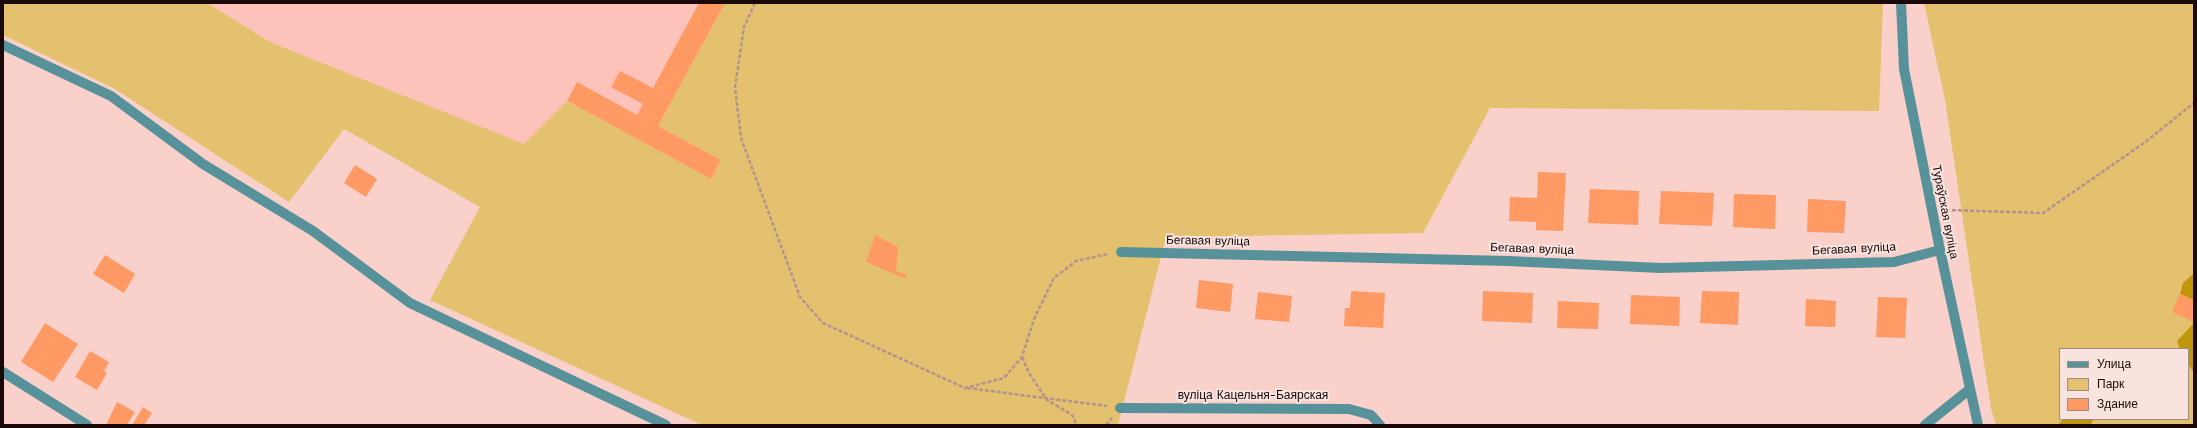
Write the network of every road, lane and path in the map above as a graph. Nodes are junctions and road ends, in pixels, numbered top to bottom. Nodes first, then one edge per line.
1 (754, 3) edge
2 (1901, 3) edge
3 (3, 45) edge
4 (2194, 103) edge
5 (1931, 210) junction
6 (1940, 250) junction
7 (1121, 252) joint
8 (1022, 357) junction
9 (3, 372) edge
10 (965, 388) junction
11 (1970, 390) junction
12 (1047, 400) junction
13 (1120, 408) joint
14 (87, 425) edge
15 (666, 425) edge
16 (1077, 425) edge
17 (1380, 425) edge
18 (1925, 425) edge
19 (1978, 425) edge

1 - 10 path
2 - 5 street, Тураўская вуліца
3 - 15 street
4 - 5 path
5 - 6 street, Тураўская вуліца
6 - 7 street, Бегавая вуліца
6 - 11 street, Тураўская вуліца
7 - 8 path
8 - 10 path
8 - 12 path
9 - 14 street
10 - 12 path
11 - 18 street
11 - 19 street, Тураўская вуліца
12 - 13 path
12 - 16 path
13 - 17 street, вуліца Кацельня-Баярская

